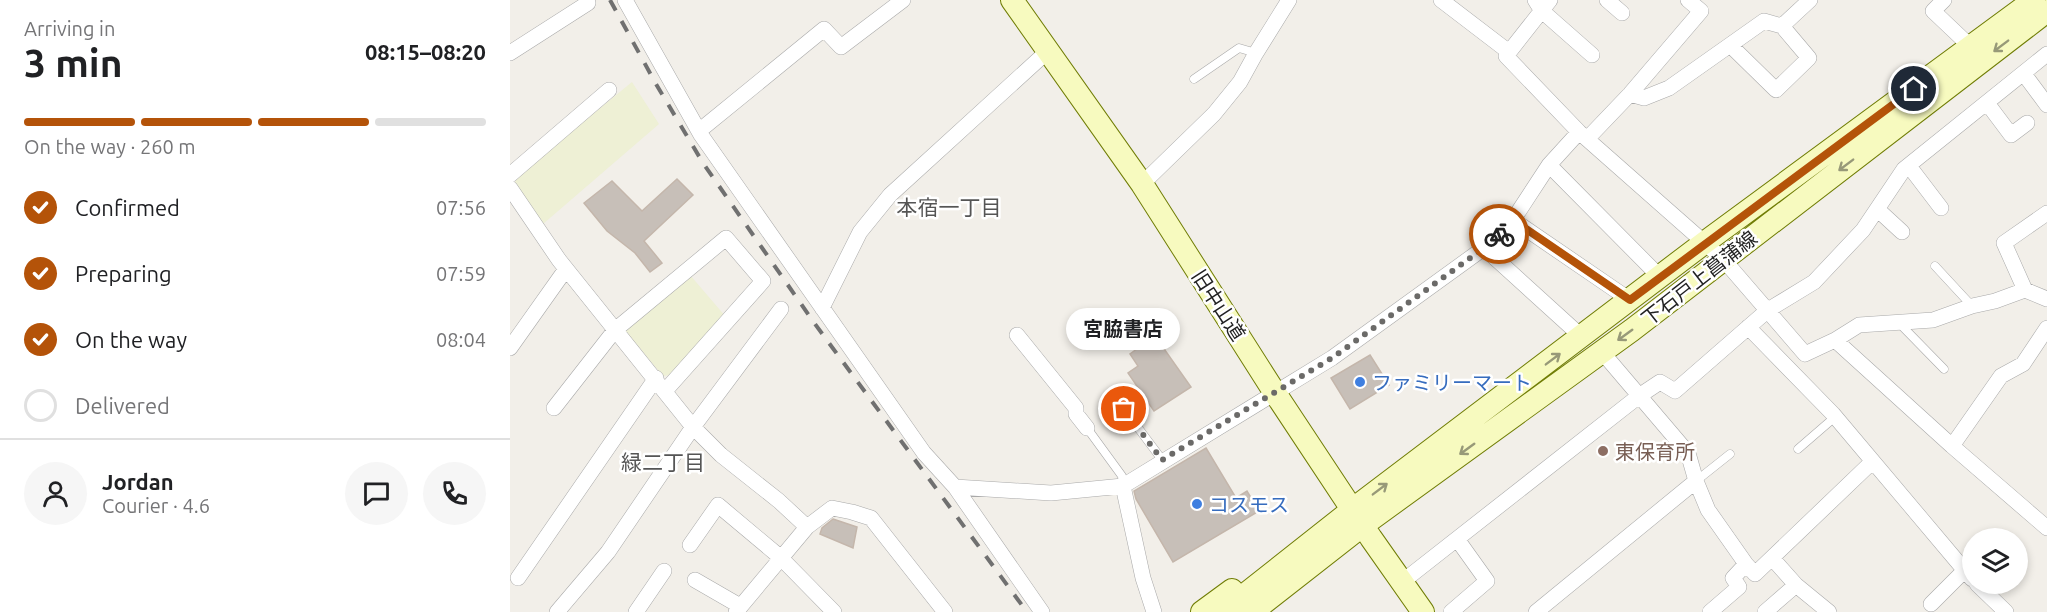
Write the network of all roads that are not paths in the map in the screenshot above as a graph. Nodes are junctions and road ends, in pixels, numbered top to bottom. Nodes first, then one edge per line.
1 (625, 0) edge
2 (903, 0) edge
3 (1012, 0) edge
4 (1289, 0) edge
5 (1442, 0) edge
6 (1607, 0) edge
7 (1688, 0) edge
8 (1810, 0) edge
9 (1944, 0) edge
10 (588, 3) dead end
11 (1542, 4) edge
12 (2039, 7) edge
13 (1622, 14) dead end
14 (1782, 26) junction
15 (1731, 46) junction
16 (1971, 46) junction
17 (1049, 50) junction
18 (1509, 52) junction
19 (510, 53) edge
20 (1256, 53) junction
21 (2047, 54) edge
22 (1592, 55) dead end
23 (2024, 74) junction
24 (1194, 79) dead end
25 (609, 90) dead end
26 (1630, 94) junction
27 (1987, 104) junction
28 (2047, 105) edge
29 (2027, 123) dead end
30 (699, 131) junction
31 (1583, 135) junction
32 (1549, 165) junction
33 (1908, 166) junction
34 (510, 175) edge
35 (1142, 184) junction
36 (510, 188) edge
37 (1941, 208) dead end
38 (1877, 209) junction
39 (2047, 213) edge
40 (1513, 220) junction
41 (1902, 232) dead end
42 (1704, 243) junction
43 (1484, 248) junction
44 (1723, 259) junction
45 (1935, 266) dead end
46 (566, 269) junction
47 (1660, 277) junction
48 (2025, 290) junction
49 (2047, 299) edge
50 (1630, 300) junction
51 (1972, 306) junction
52 (822, 308) junction
53 (781, 309) dead end
54 (1768, 310) junction
55 (1898, 322) junction
56 (1748, 327) junction
57 (2047, 328) edge
58 (615, 330) junction
59 (1017, 335) dead end
60 (1582, 336) junction
61 (1834, 340) junction
62 (510, 348) edge
63 (1602, 352) junction
64 (1944, 369) dead end
65 (656, 378) junction
66 (665, 391) junction
67 (1275, 393) junction
68 (1639, 396) junction
69 (554, 408) dead end
70 (1124, 409) dead end
71 (1835, 417) junction
72 (693, 427) junction
73 (1088, 428) joint
74 (1952, 446) junction
75 (1798, 449) dead end
76 (1730, 454) dead end
77 (1162, 460) junction
78 (1872, 462) junction
79 (1696, 481) junction
80 (1123, 486) junction
81 (955, 487) junction
82 (807, 527) junction
83 (1353, 527) junction
84 (2047, 528) edge
85 (1457, 539) junction
86 (690, 545) dead end
87 (780, 557) junction
88 (1772, 558) junction
89 (1746, 564) junction
90 (1962, 568) edge
91 (664, 571) dead end
92 (518, 578) dead end
93 (695, 580) dead end
94 (1962, 580) edge
95 (1402, 582) junction
96 (1796, 585) junction
97 (1987, 594) edge
98 (1931, 604) dead end
99 (738, 609) edge
100 (558, 612) edge
101 (636, 612) edge
102 (834, 612) edge
103 (945, 612) edge
104 (1042, 612) edge
105 (1154, 612) edge
106 (1202, 612) edge
107 (1223, 612) edge
108 (1252, 612) edge
109 (1274, 612) edge
110 (1423, 612) edge
111 (1451, 612) edge
112 (1536, 612) edge
113 (1710, 612) edge
114 (1765, 612) edge
115 (1829, 612) edge
116 (2006, 612) edge

1 - 30 street
2 - 30 street
3 - 17 main road, 旧中山道
4 - 20 street
5 - 18 street
6 - 13 street
7 - 26 street
8 - 14 street
9 - 16 street
10 - 19 street
11 - 18 street
11 - 22 street
12 - 16 main road, 下石戸上菖蒲線
12 -> 44 main road, 下石戸上菖蒲線
14 - 15 street
14 - 15 street
15 - 26 street
16 - 42 main road, 下石戸上菖蒲線
17 - 35 main road, 旧中山道
17 - 52 street
18 - 31 street
20 - 24 lane
20 - 35 street
21 - 23 street
23 - 27 street
23 - 28 street
25 - 34 street
26 - 31 street
27 - 29 street
27 - 33 street
30 - 52 street
31 - 32 street
31 - 42 street
32 - 40 street
32 - 47 street
33 - 37 street
33 - 38 street
35 - 67 main road, 旧中山道
36 - 46 street
38 - 41 street
38 - 54 street
39 - 48 street
40 - 43 street
40 - 50 street
42 - 44 street
42 - 47 main road, 下石戸上菖蒲線
43 - 60 street
43 - 67 street
44 - 54 street
44 -> 63 main road, 下石戸上菖蒲線
45 - 51 lane
46 - 58 street
46 - 62 street
47 - 50 main road, 下石戸上菖蒲線
48 - 49 street
48 - 51 street
50 - 60 main road, 下石戸上菖蒲線
51 - 55 street
52 - 81 street
53 - 72 street
54 - 56 street
54 - 61 street
55 - 61 street
55 - 64 lane
56 - 68 street
56 - 71 street
57 - 74 street
58 - 65 street
58 - 66 street
58 - 69 street
59 - 73 street
83 -> 60 main road, 下石戸上菖蒲線
61 - 74 street
63 - 68 street
63 -> 83 main road, 下石戸上菖蒲線
65 - 66 street
65 - 92 street
66 - 72 street
67 - 77 street
67 - 83 main road, 旧中山道
68 - 79 street
68 - 85 street
70 - 77 lane
71 - 75 lane
71 - 78 street
72 - 82 street
72 - 100 street
73 - 80 lane
74 - 84 street
76 - 79 lane
77 - 80 street
78 - 88 street
78 - 90 street
79 - 89 street
79 - 112 street
80 - 81 street
80 - 105 street
81 - 104 street
82 - 87 street
82 - 103 street
83 - 95 main road, 旧中山道
83 - 106 main road
83 - 107 main road
83 - 108 main road
83 - 109 main road
85 - 95 street
85 - 111 street
86 - 87 street
87 - 99 street
87 - 102 street
88 - 89 street
88 - 96 street
89 - 113 street
91 - 101 street
93 - 99 street
94 - 98 street
95 - 110 main road, 旧中山道
96 - 114 street
96 - 115 street
97 - 116 street

